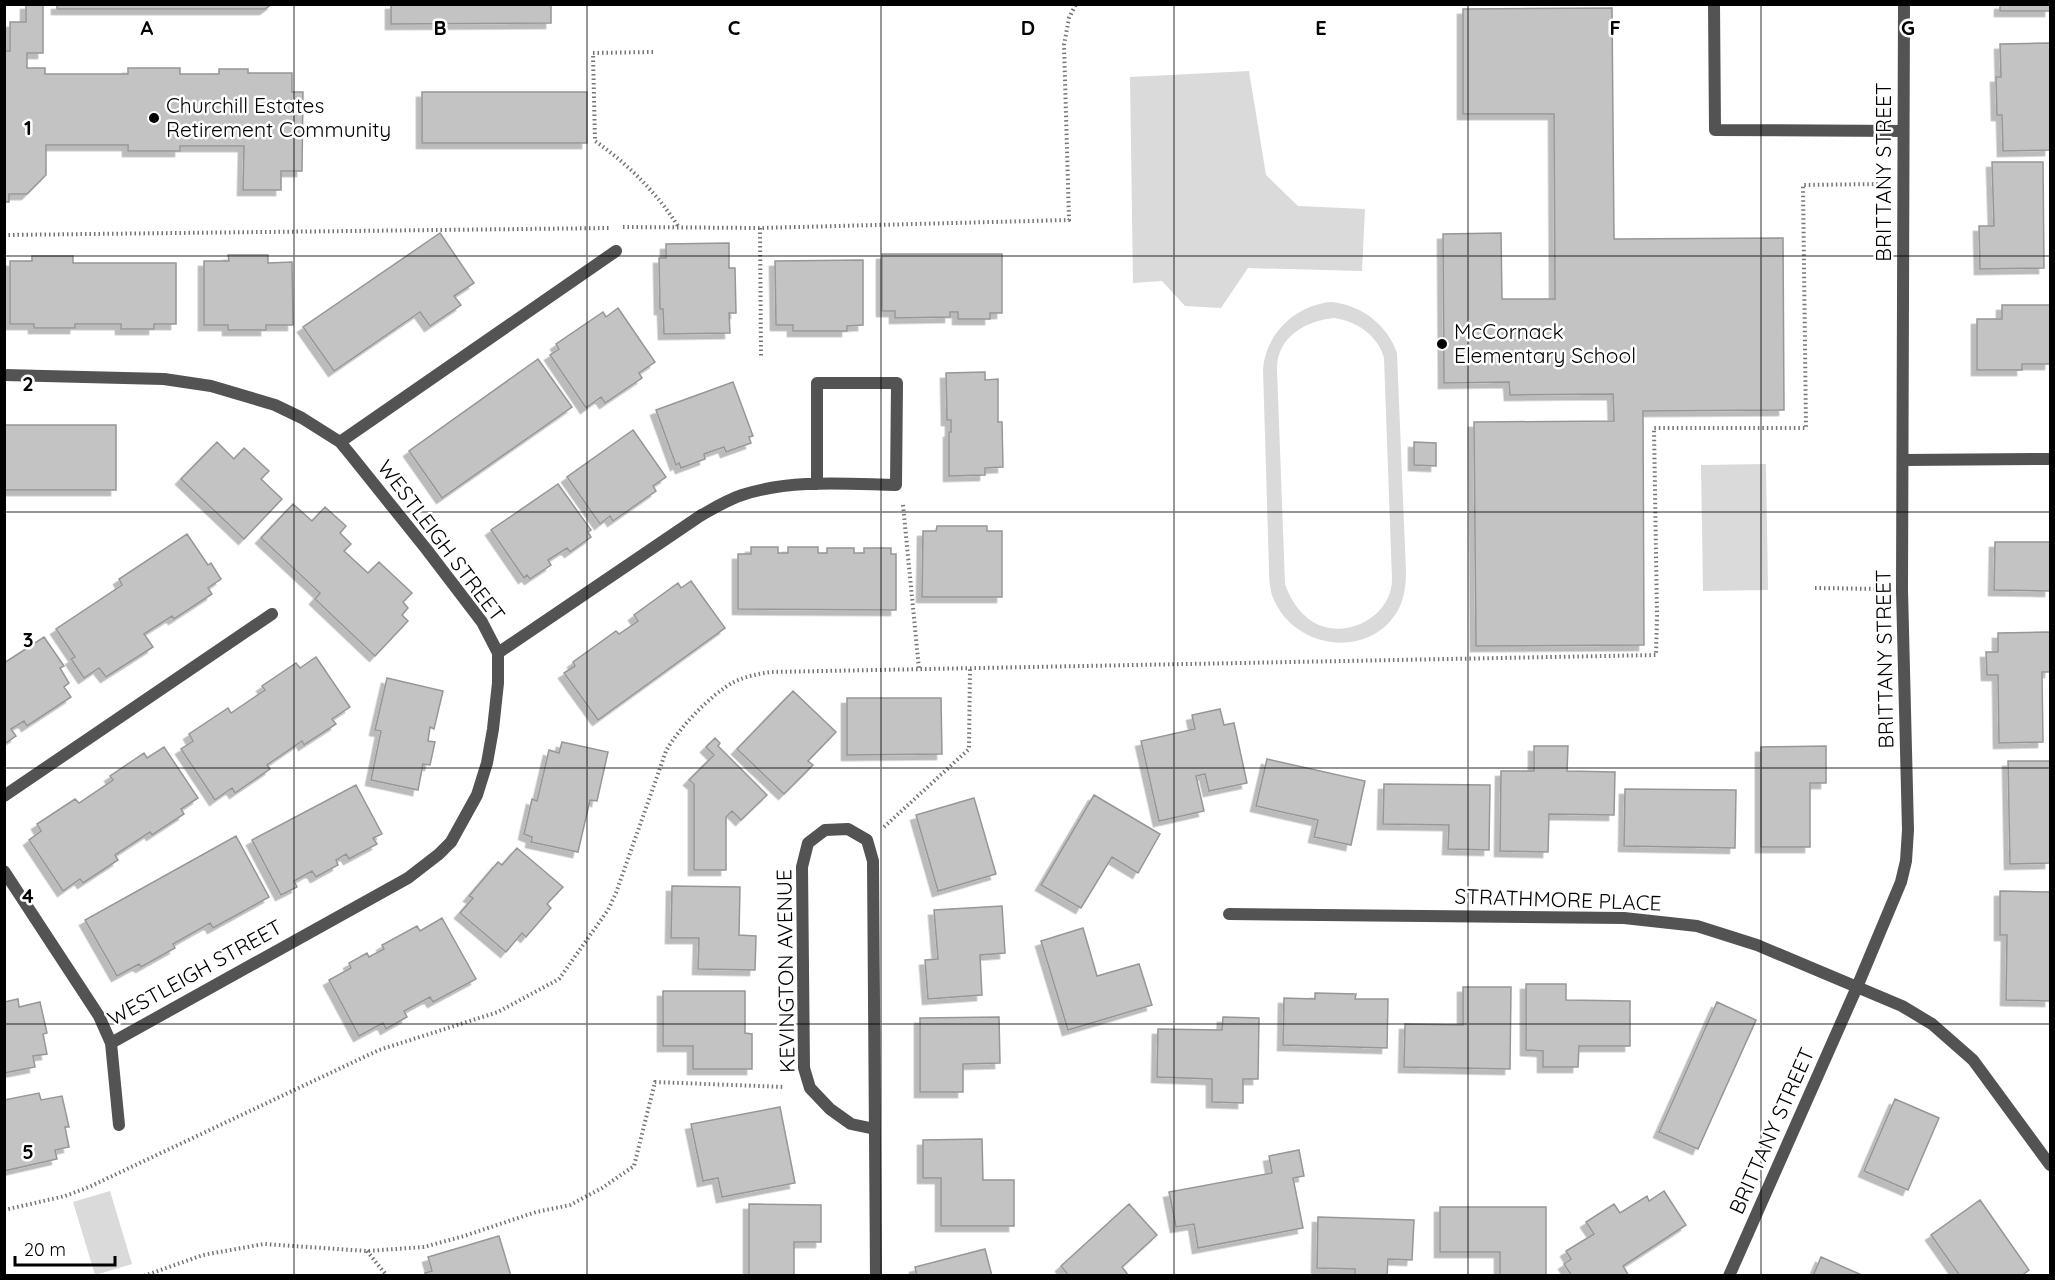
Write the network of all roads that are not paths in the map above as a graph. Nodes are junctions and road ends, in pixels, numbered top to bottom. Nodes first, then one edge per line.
1 (1714, 4) edge
2 (1904, 4) edge
3 (1903, 131) junction
4 (616, 251) dead end
5 (4, 375) edge
6 (340, 442) junction
7 (2050, 459) edge
8 (1903, 460) junction
9 (817, 484) junction
10 (272, 614) dead end
11 (498, 653) junction
12 (4, 796) edge
13 (4, 871) edge
14 (1229, 914) dead end
15 (1857, 987) junction
16 (111, 1043) junction
17 (119, 1125) dead end
18 (875, 1129) junction
19 (2050, 1165) edge
20 (876, 1275) edge
21 (1729, 1275) edge

1 - 3 street
2 - 3 street, BRITTANY STREET
3 - 8 street, BRITTANY STREET
4 - 6 street
5 - 6 street, WESTLEIGH STREET
6 - 11 street, WESTLEIGH STREET
7 - 8 street
8 - 15 street, BRITTANY STREET
9 - 9 street
9 - 11 street
10 - 12 street
11 - 16 street, WESTLEIGH STREET
13 - 16 street, WESTLEIGH STREET
14 - 15 street, STRATHMORE PLACE
15 - 19 street, STRATHMORE PLACE
15 - 21 street, BRITTANY STREET
16 - 17 street
18 - 18 street, KEVINGTON AVENUE
18 - 20 street

